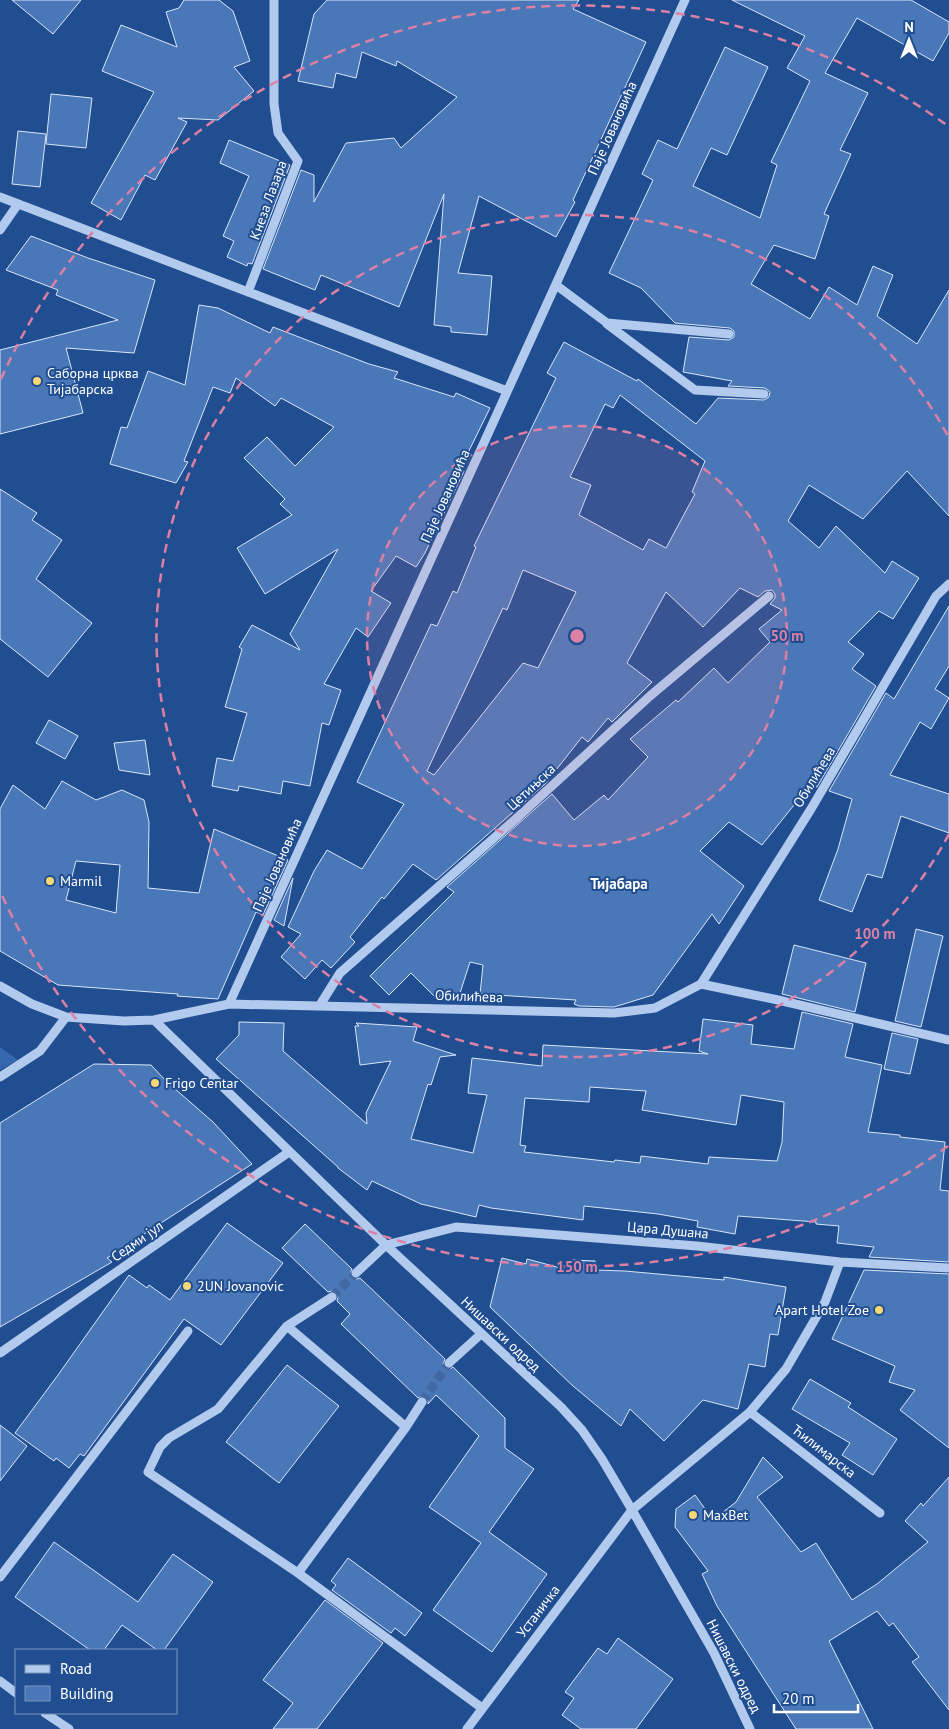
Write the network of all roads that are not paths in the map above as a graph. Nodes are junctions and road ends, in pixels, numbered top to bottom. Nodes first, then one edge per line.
1 (274, 0) edge
2 (685, 0) edge
3 (0, 197) edge
4 (18, 204) junction
5 (0, 230) edge
6 (556, 286) junction
7 (248, 292) junction
8 (607, 323) junction
9 (729, 334) dead end
10 (508, 391) junction
11 (764, 394) dead end
12 (949, 584) edge
13 (769, 596) dead end
14 (701, 984) junction
15 (0, 986) edge
16 (229, 1004) junction
17 (320, 1005) junction
18 (66, 1017) junction
19 (154, 1020) junction
20 (949, 1040) edge
21 (0, 1077) edge
22 (289, 1152) junction
23 (386, 1245) junction
24 (840, 1262) junction
25 (949, 1268) edge
26 (356, 1273) tunnel mouth
27 (332, 1296) tunnel mouth
28 (287, 1326) junction
29 (188, 1331) dead end
30 (481, 1334) junction
31 (0, 1353) edge
32 (449, 1363) tunnel mouth
33 (422, 1402) tunnel mouth
34 (750, 1412) junction
35 (406, 1426) junction
36 (632, 1510) junction
37 (880, 1513) dead end
38 (298, 1573) junction
39 (0, 1577) edge
40 (0, 1681) edge
41 (15, 1691) edge
42 (482, 1708) junction
43 (47, 1714) edge
44 (69, 1729) edge
45 (467, 1729) edge
46 (750, 1729) edge

1 - 7 street, Кнеза Лазара
2 - 6 street, Паје Јовановића
3 - 4 street
4 - 5 street
4 - 7 street
6 - 8 street
6 - 10 street, Паје Јовановића
7 - 10 street
8 - 9 street
8 - 11 street
10 - 16 street, Паје Јовановића
12 - 14 street, Обилићева
13 - 17 street, Цетињска
14 - 17 street, Обилићева
14 - 20 street
15 - 18 street, Обилићева
16 - 17 street, Обилићева
16 - 19 street, Обилићева
18 - 19 street, Обилићева
18 - 21 street
19 - 22 street, Нишавски одред
22 - 23 street, Нишавски одред
22 - 31 street, Седми јул
23 - 24 street, Цара Душана
23 - 26 street
23 - 30 street, Нишавски одред
24 - 25 street, Цара Душана
24 - 34 street
27 - 28 street
28 - 35 street
28 - 38 street
29 - 39 street
30 - 32 street
30 - 36 street, Нишавски одред
33 - 35 street
34 - 36 street
34 - 37 street, Ћилимарска
35 - 38 street
36 - 42 street, Устаничка
36 - 46 street, Нишавски одред
38 - 42 street
40 - 41 street
42 - 45 street, Устаничка
43 - 44 street

